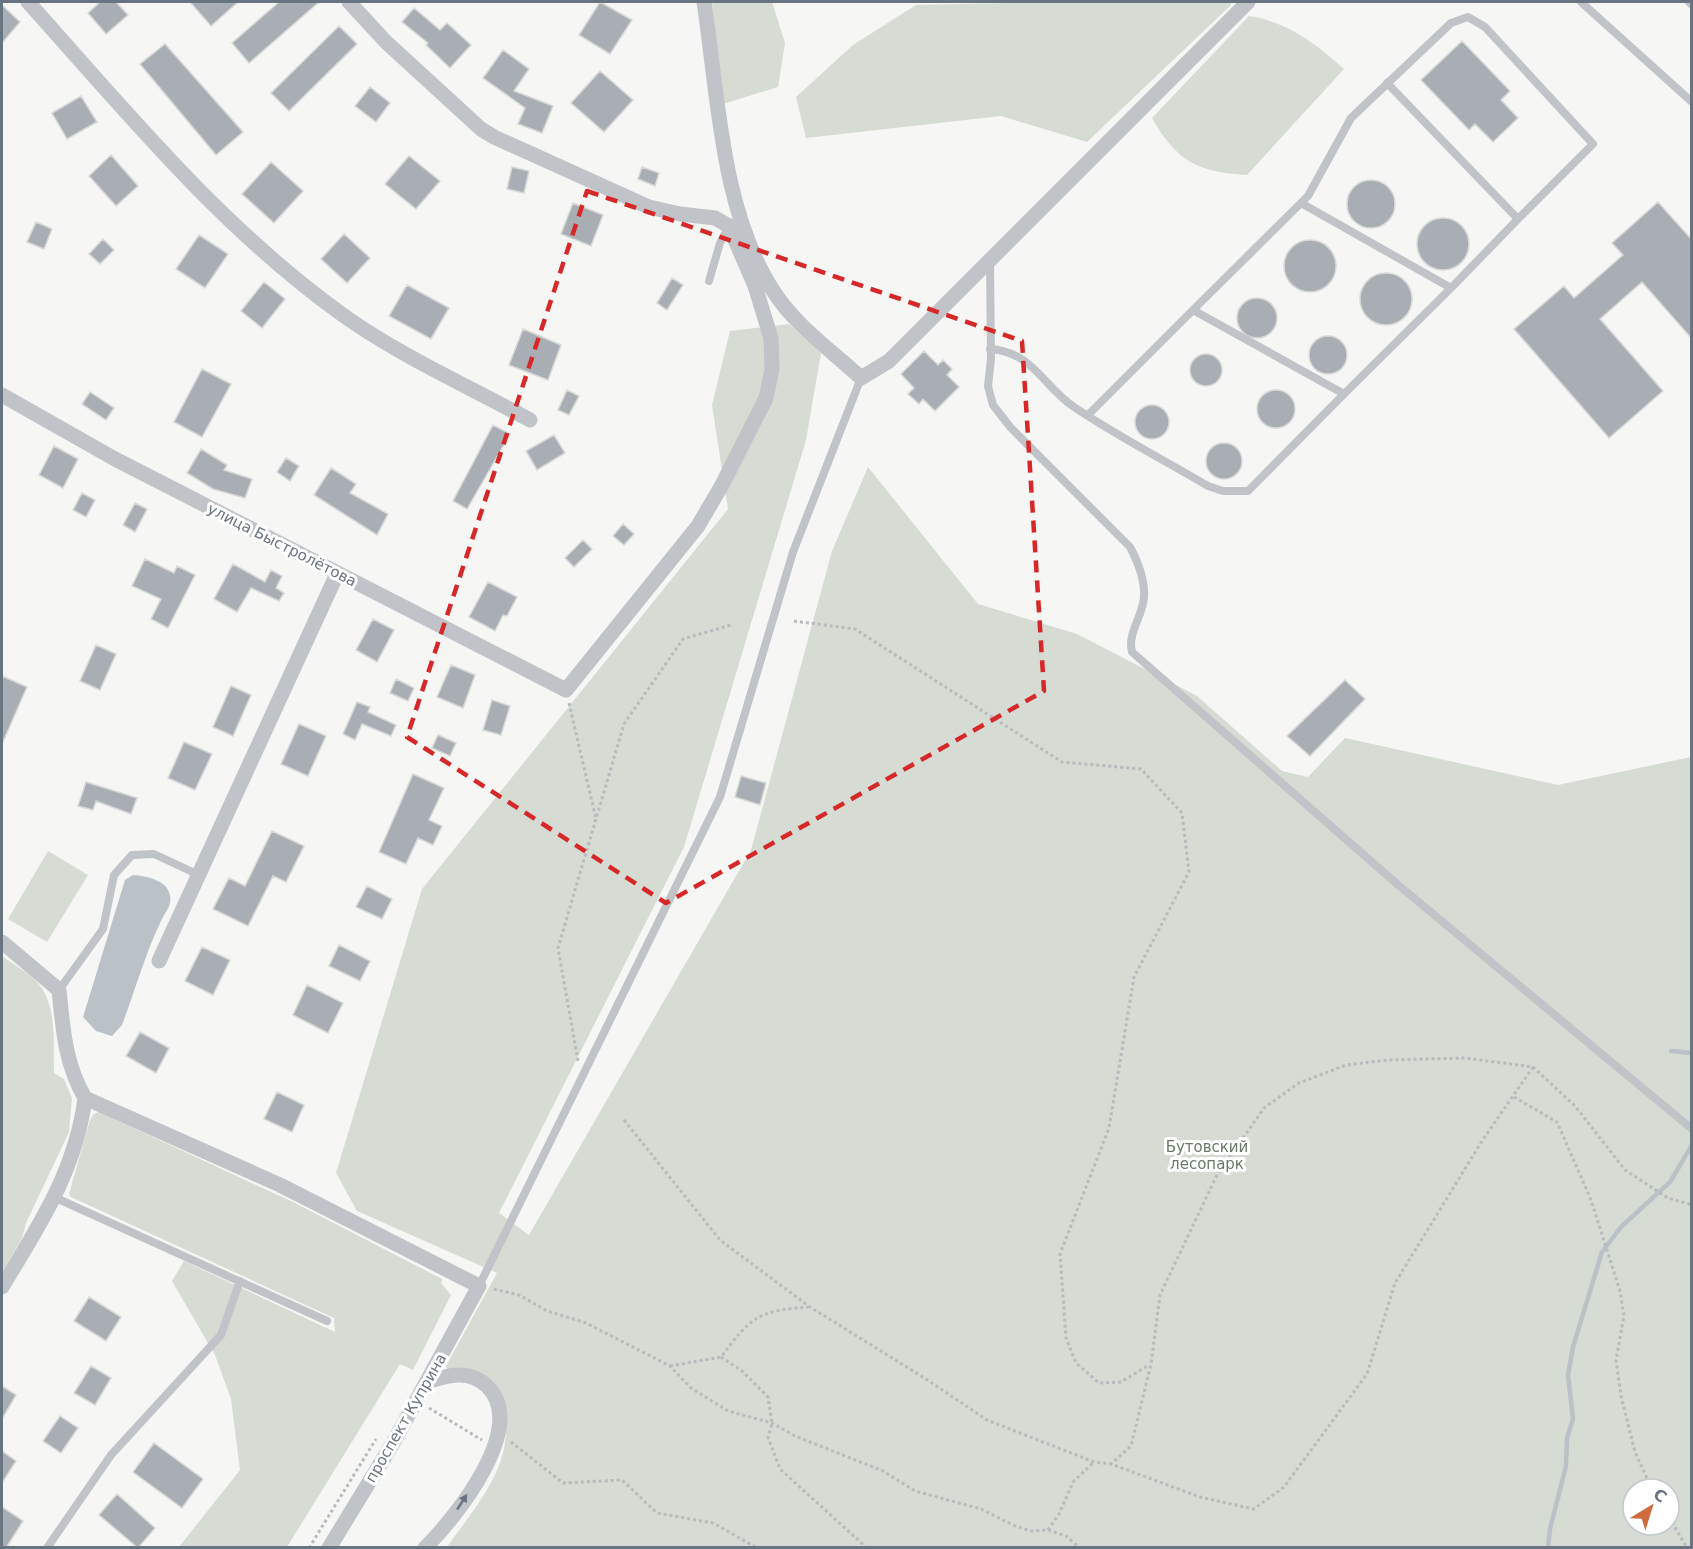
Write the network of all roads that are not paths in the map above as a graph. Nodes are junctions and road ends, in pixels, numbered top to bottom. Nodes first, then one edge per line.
1 (28, 2) edge
2 (349, 2) edge
3 (704, 2) edge
4 (1248, 2) edge
5 (1581, 2) edge
6 (1388, 83) junction
7 (1692, 102) edge
8 (1301, 204) junction
9 (1518, 219) junction
10 (729, 226) junction
11 (990, 260) junction
12 (709, 281) dead end
13 (1451, 288) junction
14 (1193, 310) junction
15 (990, 349) junction
16 (861, 378) junction
17 (1344, 394) junction
18 (2, 395) edge
19 (1088, 415) junction
20 (530, 420) dead end
21 (337, 573) junction
22 (199, 875) junction
23 (2, 942) edge
24 (159, 961) dead end
25 (59, 990) junction
26 (85, 1098) junction
27 (1692, 1129) edge
28 (56, 1198) junction
29 (240, 1281) junction
30 (479, 1286) junction
31 (2, 1287) edge
32 (327, 1321) dead end
33 (427, 1383) junction
34 (47, 1548) edge
35 (329, 1548) edge
36 (425, 1548) edge

1 - 20 street
2 - 10 street
3 - 16 street
4 - 11 street
5 - 7 lane
6 - 8 lane
6 - 9 lane
6 - 9 lane
8 - 13 lane
8 - 14 lane
9 - 13 lane
10 - 12 lane
10 - 21 street, улица Быстролётова
11 - 15 lane
11 - 16 street
13 - 17 lane
14 - 17 lane
14 - 19 lane
15 - 19 lane
15 - 27 lane
16 - 30 lane
17 - 19 lane
18 - 21 street, улица Быстролётова
21 - 22 street
22 - 24 street
22 - 25 lane
23 - 25 street
25 - 26 street
26 - 28 street
26 - 30 street
28 - 29 lane
28 - 31 street
29 - 32 lane
29 - 34 lane
30 - 33 street, проспект Куприна
33 - 35 street, проспект Куприна
36 -> 33 street

